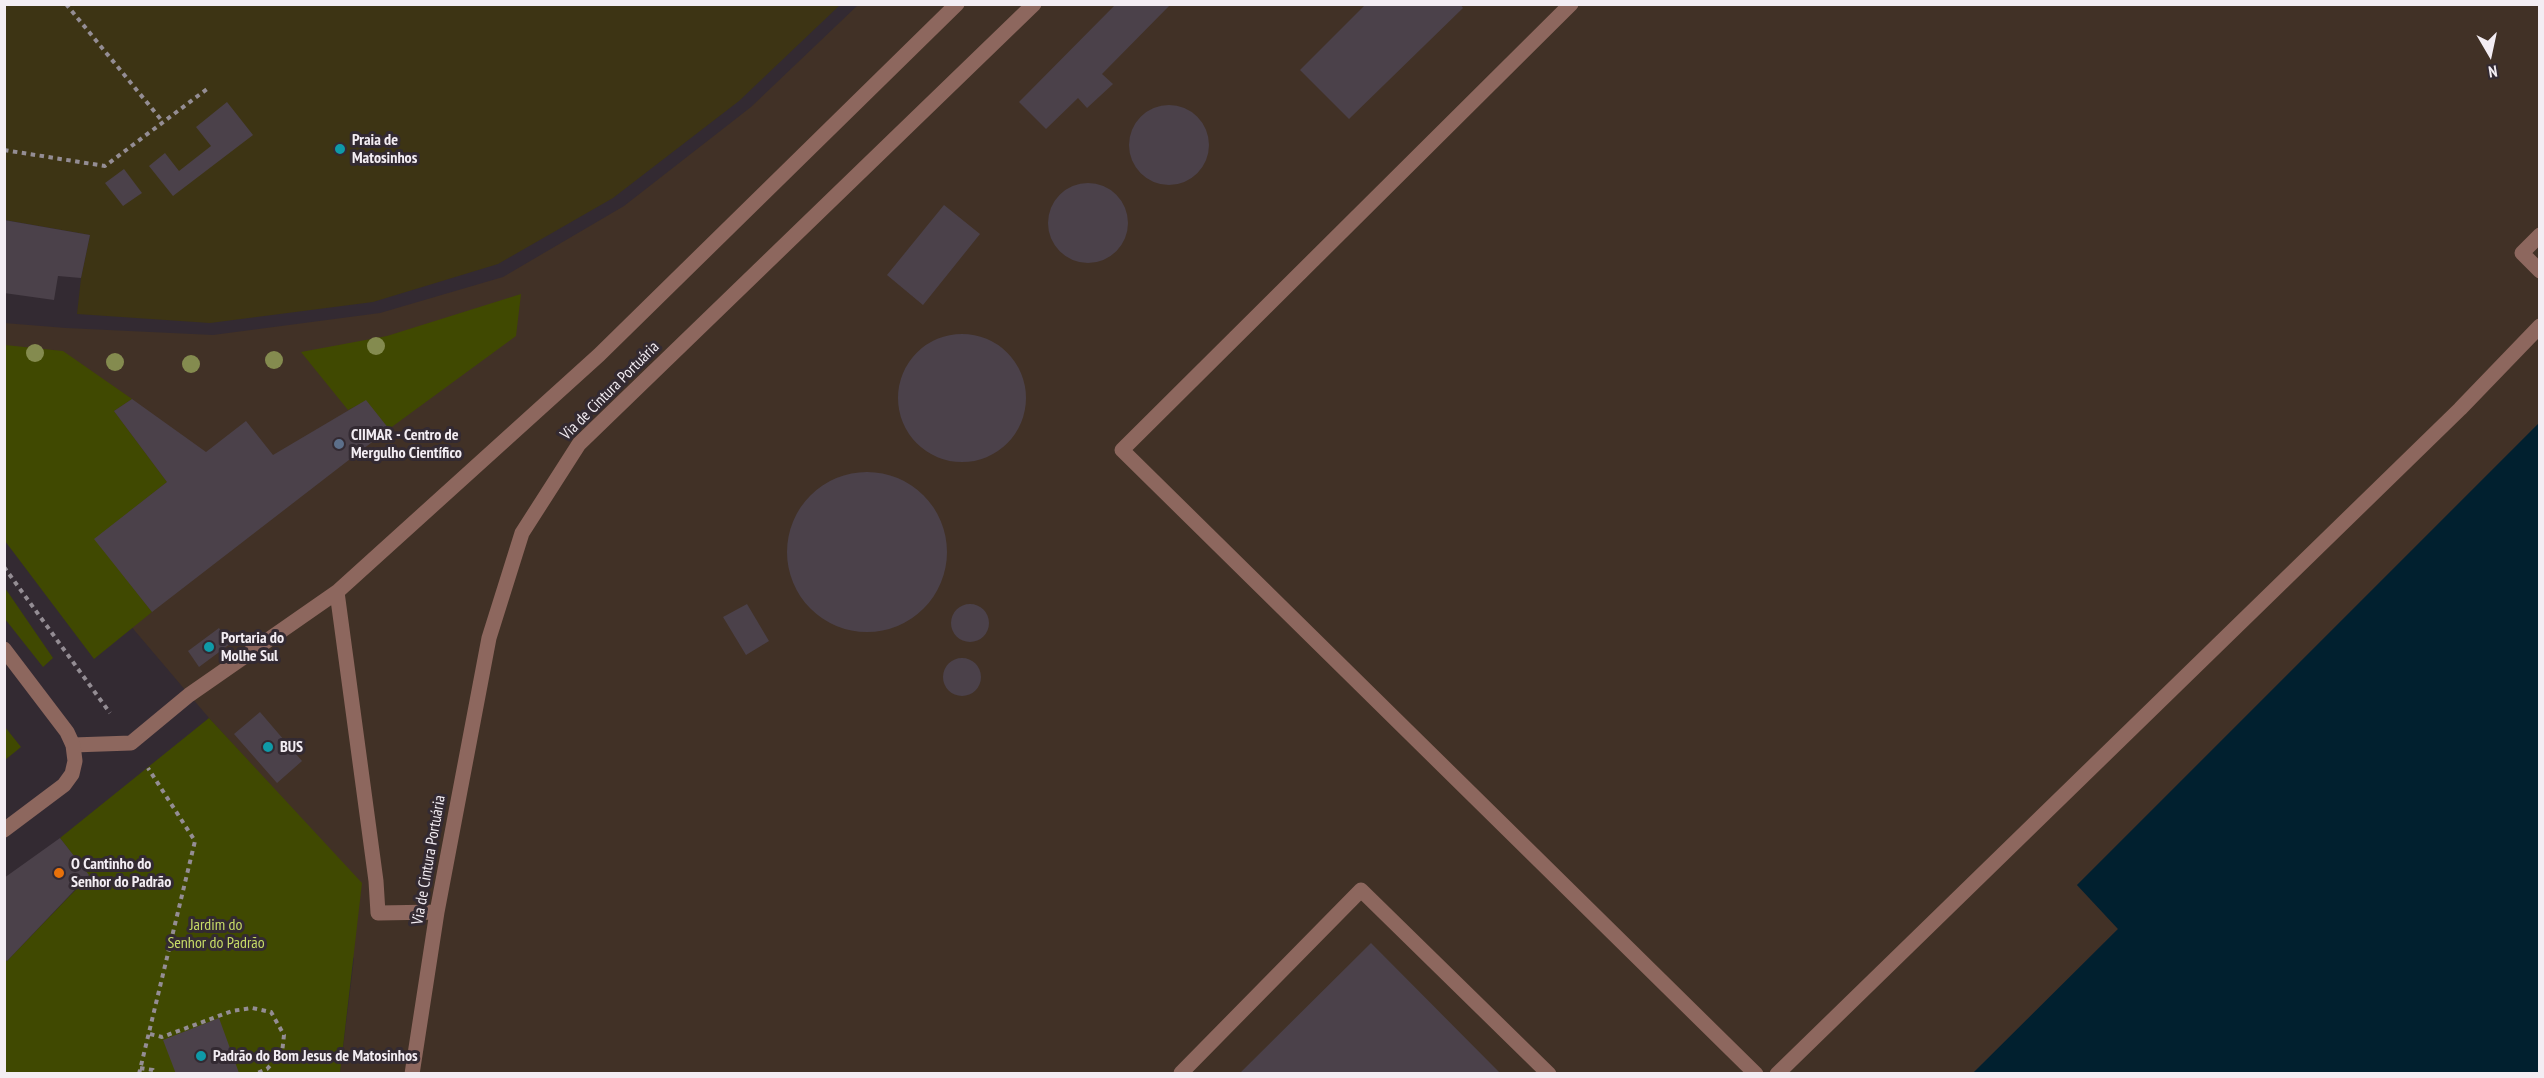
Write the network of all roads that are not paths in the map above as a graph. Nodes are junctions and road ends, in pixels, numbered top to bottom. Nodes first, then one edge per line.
1 (957, 4) edge
2 (1034, 4) edge
3 (1571, 4) edge
4 (2540, 235) edge
5 (2540, 271) edge
6 (2540, 326) edge
7 (337, 592) junction
8 (4, 649) edge
9 (70, 739) junction
10 (4, 830) edge
11 (437, 912) junction
12 (1181, 1073) edge
13 (412, 1074) edge
14 (1549, 1074) edge
15 (1756, 1074) edge
16 (1777, 1074) edge

1 - 7 street
2 - 11 street, Via de Cintura Portuária
3 - 15 street
4 - 5 street
6 - 16 street
7 - 9 street
7 - 11 street
8 - 9 street
9 - 10 street
11 - 13 street, Via de Cintura Portuária
12 - 14 street

